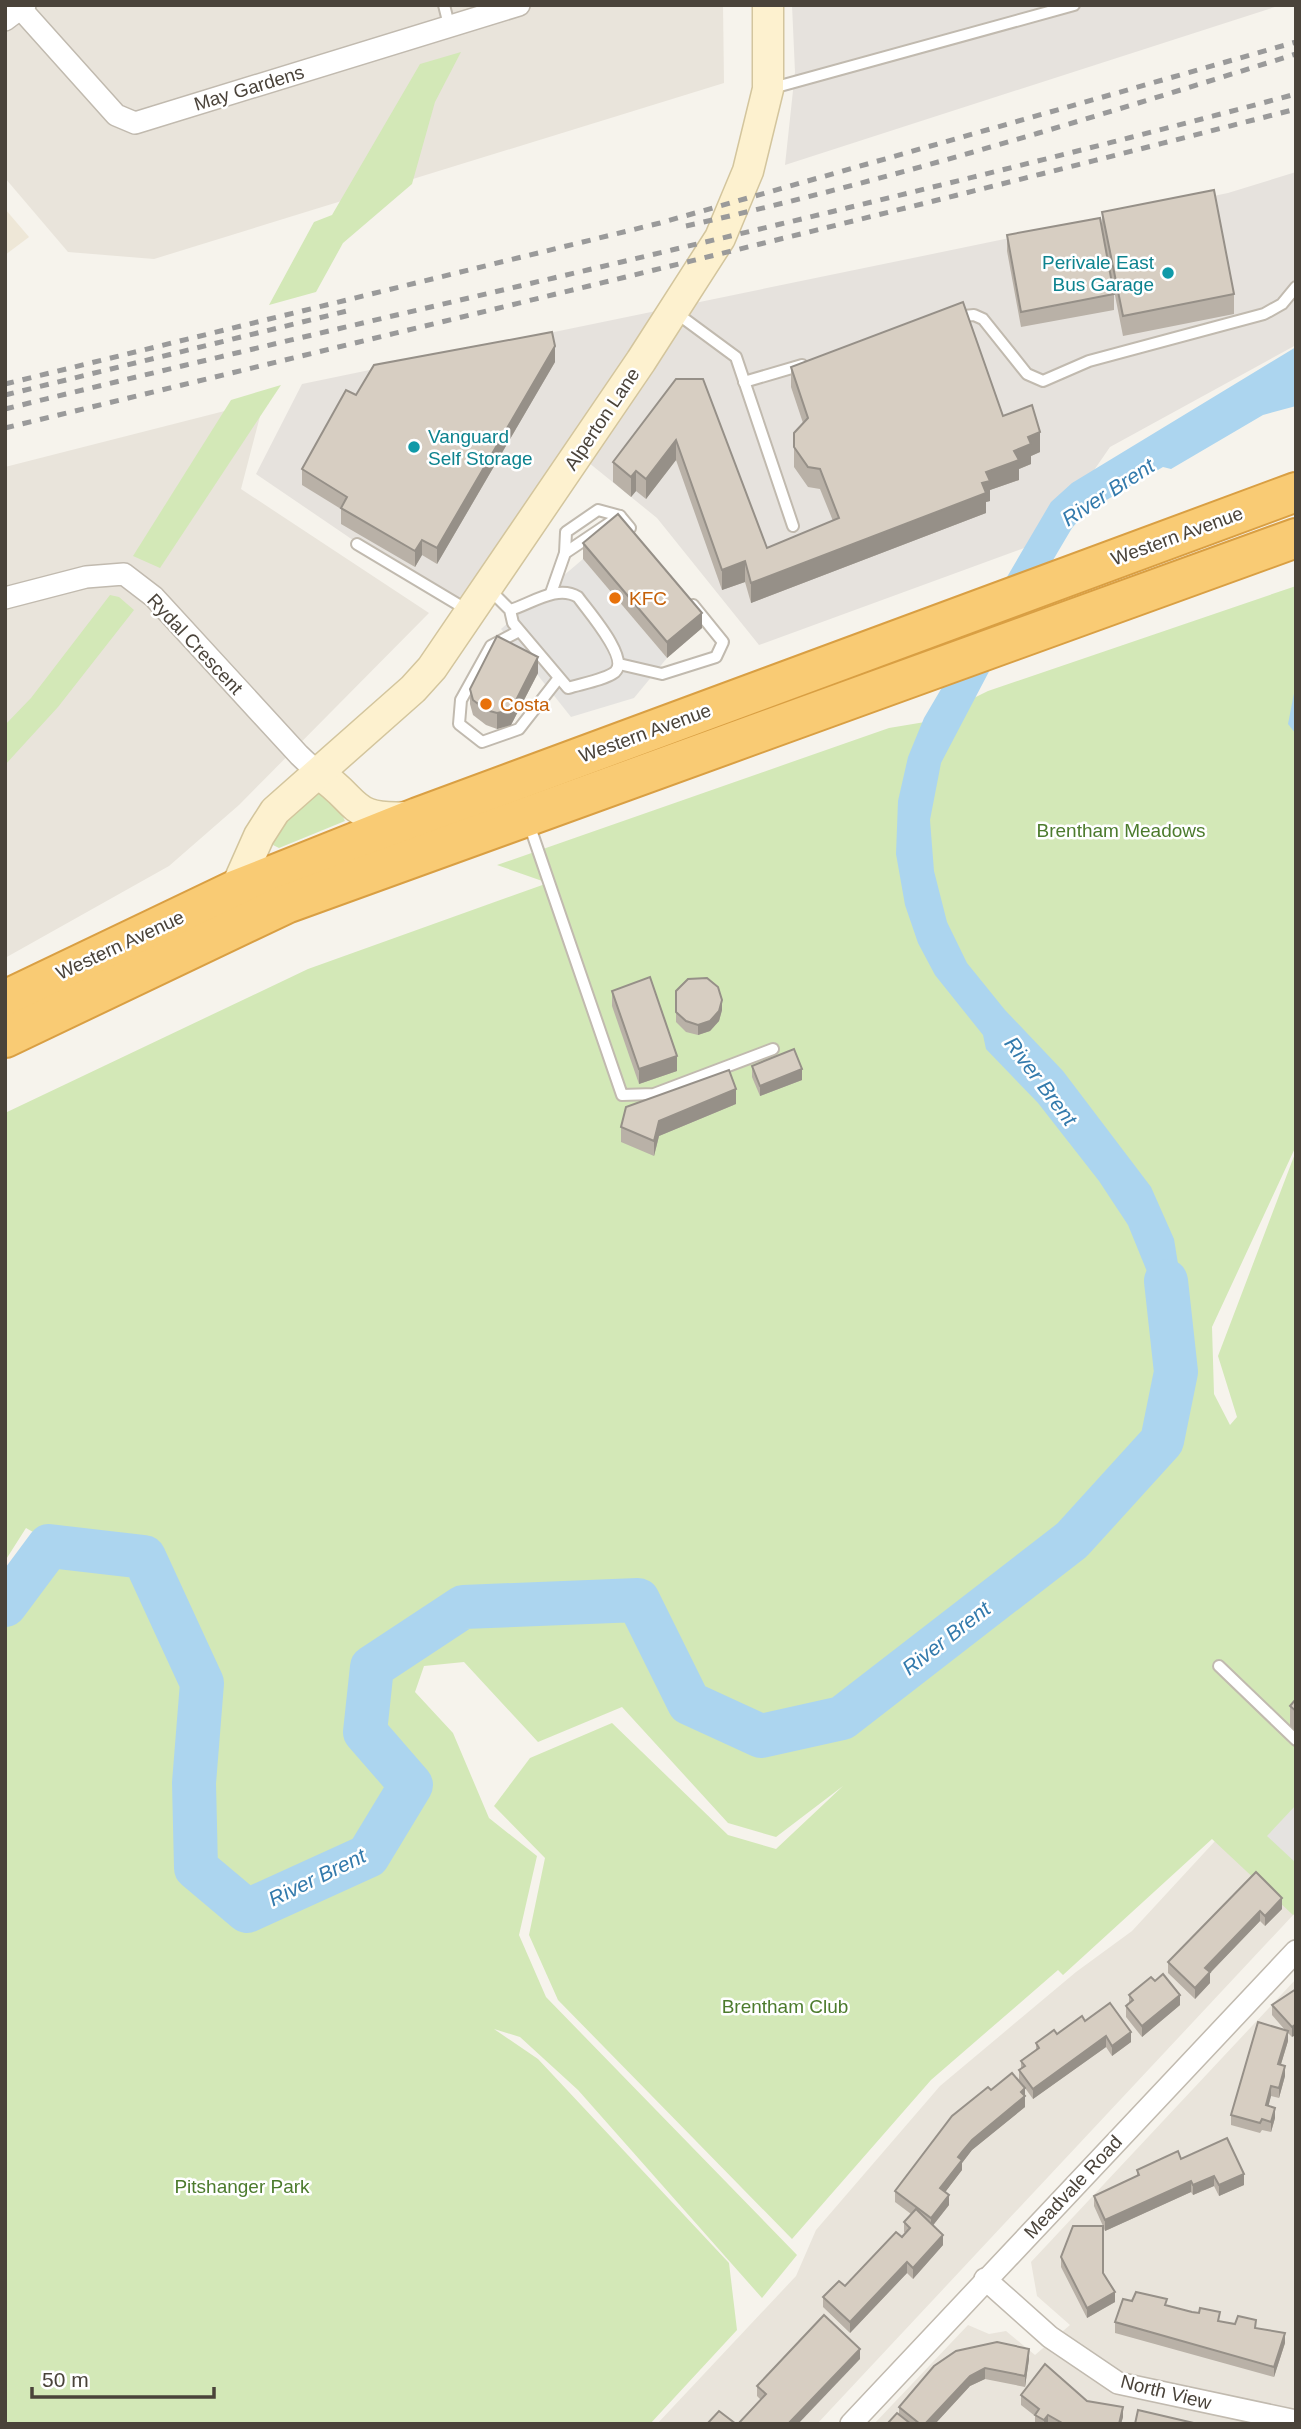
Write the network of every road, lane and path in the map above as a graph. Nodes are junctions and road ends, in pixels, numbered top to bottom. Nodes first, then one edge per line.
1 (519, 5) edge
2 (768, 5) edge
3 (1074, 5) edge
4 (17, 11) edge
5 (446, 15) edge
6 (768, 89) junction
7 (1296, 287) edge
8 (673, 310) junction
9 (941, 321) edge
10 (818, 360) edge
11 (744, 382) junction
12 (1296, 492) edge
13 (620, 516) junction
14 (793, 526) dead end
15 (638, 537) edge
16 (1296, 538) edge
17 (357, 544) dead end
18 (565, 553) junction
19 (488, 588) junction
20 (551, 593) junction
21 (5, 598) edge
22 (689, 600) edge
23 (510, 610) junction
24 (471, 612) junction
25 (519, 631) junction
26 (619, 664) junction
27 (558, 679) junction
28 (319, 774) junction
29 (525, 815) junction
30 (418, 817) junction
31 (235, 890) junction
32 (5, 999) edge
33 (5, 1038) edge
34 (773, 1049) dead end
35 (1219, 1667) dead end
36 (1296, 1740) edge
37 (1296, 1951) edge
38 (985, 2279) junction
39 (1296, 2421) edge
40 (851, 2424) edge

1 - 5 street, May Gardens
2 - 6 main road, Alperton Lane
3 - 6 lane
4 - 5 street, May Gardens
6 - 8 main road, Alperton Lane
7 - 9 lane
8 - 11 lane
8 - 19 main road, Alperton Lane
10 - 11 lane
11 - 14 lane
12 - 30 highway, Western Avenue
13 - 15 lane
13 - 18 lane
13 - 18 lane
16 - 29 highway, Western Avenue
17 - 24 lane
18 - 20 lane
19 - 23 lane
19 - 24 main road, Alperton Lane
20 - 23 lane
20 - 26 lane
21 - 28 street, Rydal Crescent
22 - 26 lane
23 - 25 lane
24 - 28 main road, Alperton Lane
25 - 27 lane
25 - 27 lane
26 - 27 lane
28 - 30 main road
28 - 31 main road, Alperton Lane
29 - 33 highway, Western Avenue
29 - 34 lane
30 - 31 highway, Western Avenue
31 - 32 highway, Western Avenue
35 - 36 lane
37 - 38 street, Meadvale Road
38 - 39 street, North View
38 - 40 street, Meadvale Road

